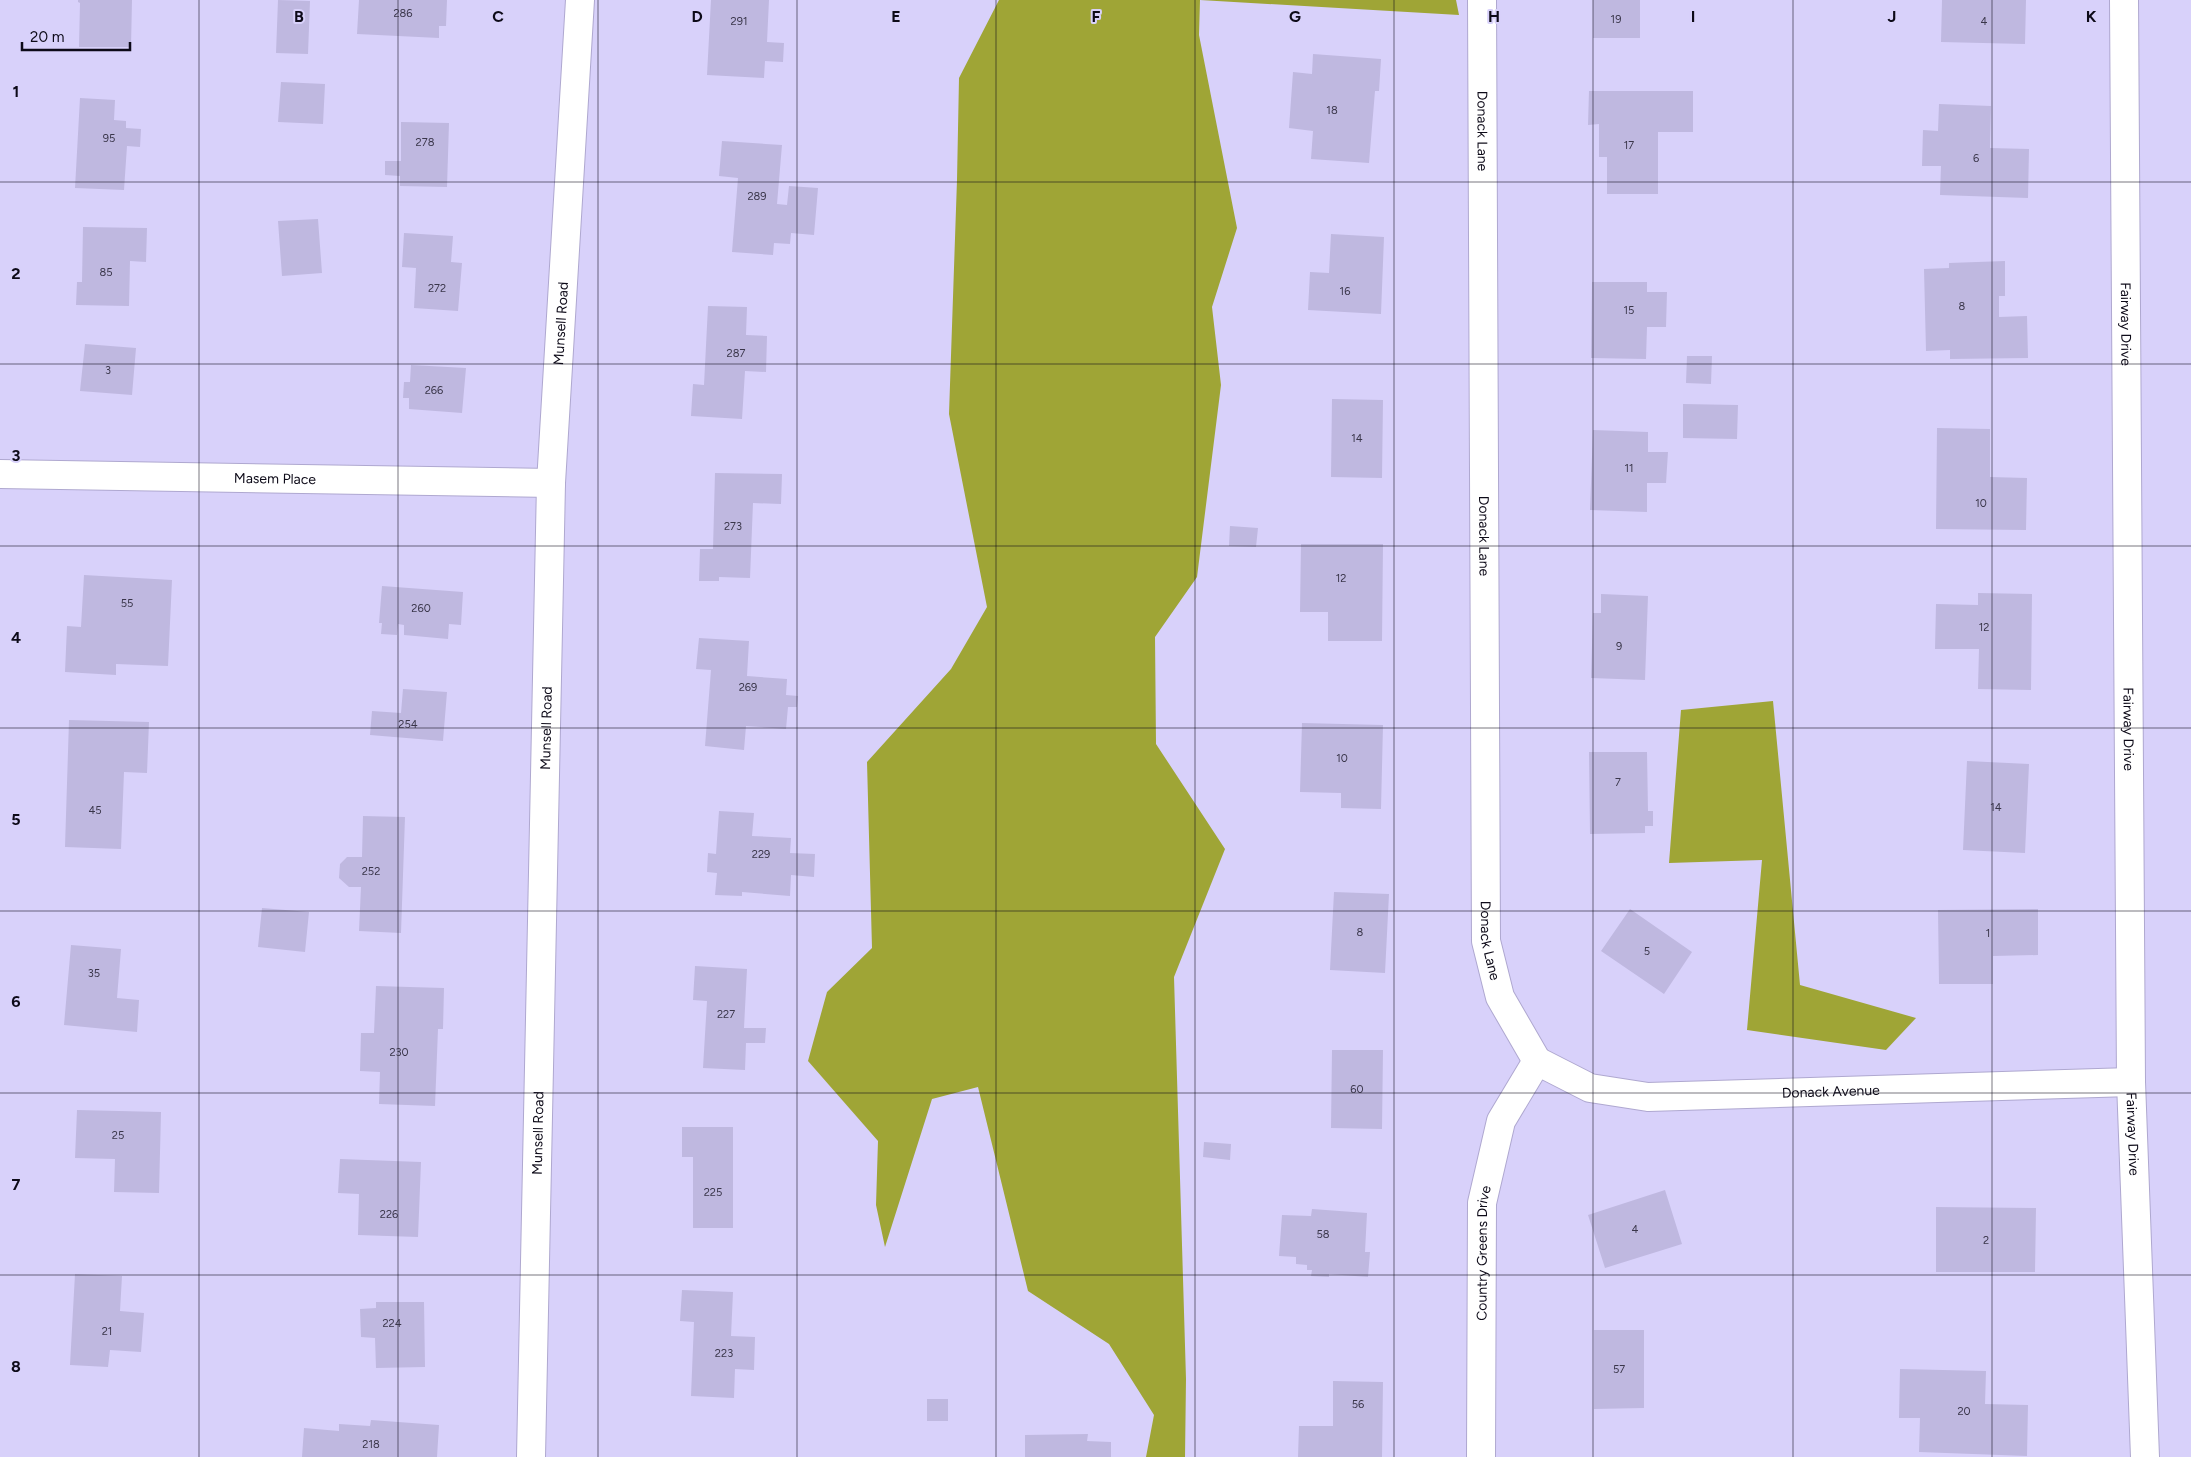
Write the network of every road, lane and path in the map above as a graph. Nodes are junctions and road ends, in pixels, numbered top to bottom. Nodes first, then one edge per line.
1 (580, 0) edge
2 (1482, 0) edge
3 (2124, 0) edge
4 (0, 474) edge
5 (551, 483) junction
6 (1537, 1061) junction
7 (2132, 1082) junction
8 (532, 1457) edge
9 (1481, 1457) edge
10 (2145, 1457) edge

1 - 5 street, Munsell Road
2 - 6 street, Donack Lane
3 - 7 street, Fairway Drive
4 - 5 street, Masem Place
5 - 8 street, Munsell Road
6 - 7 street, Donack Avenue
6 - 9 street, Country Greens Drive
7 - 10 street, Fairway Drive

